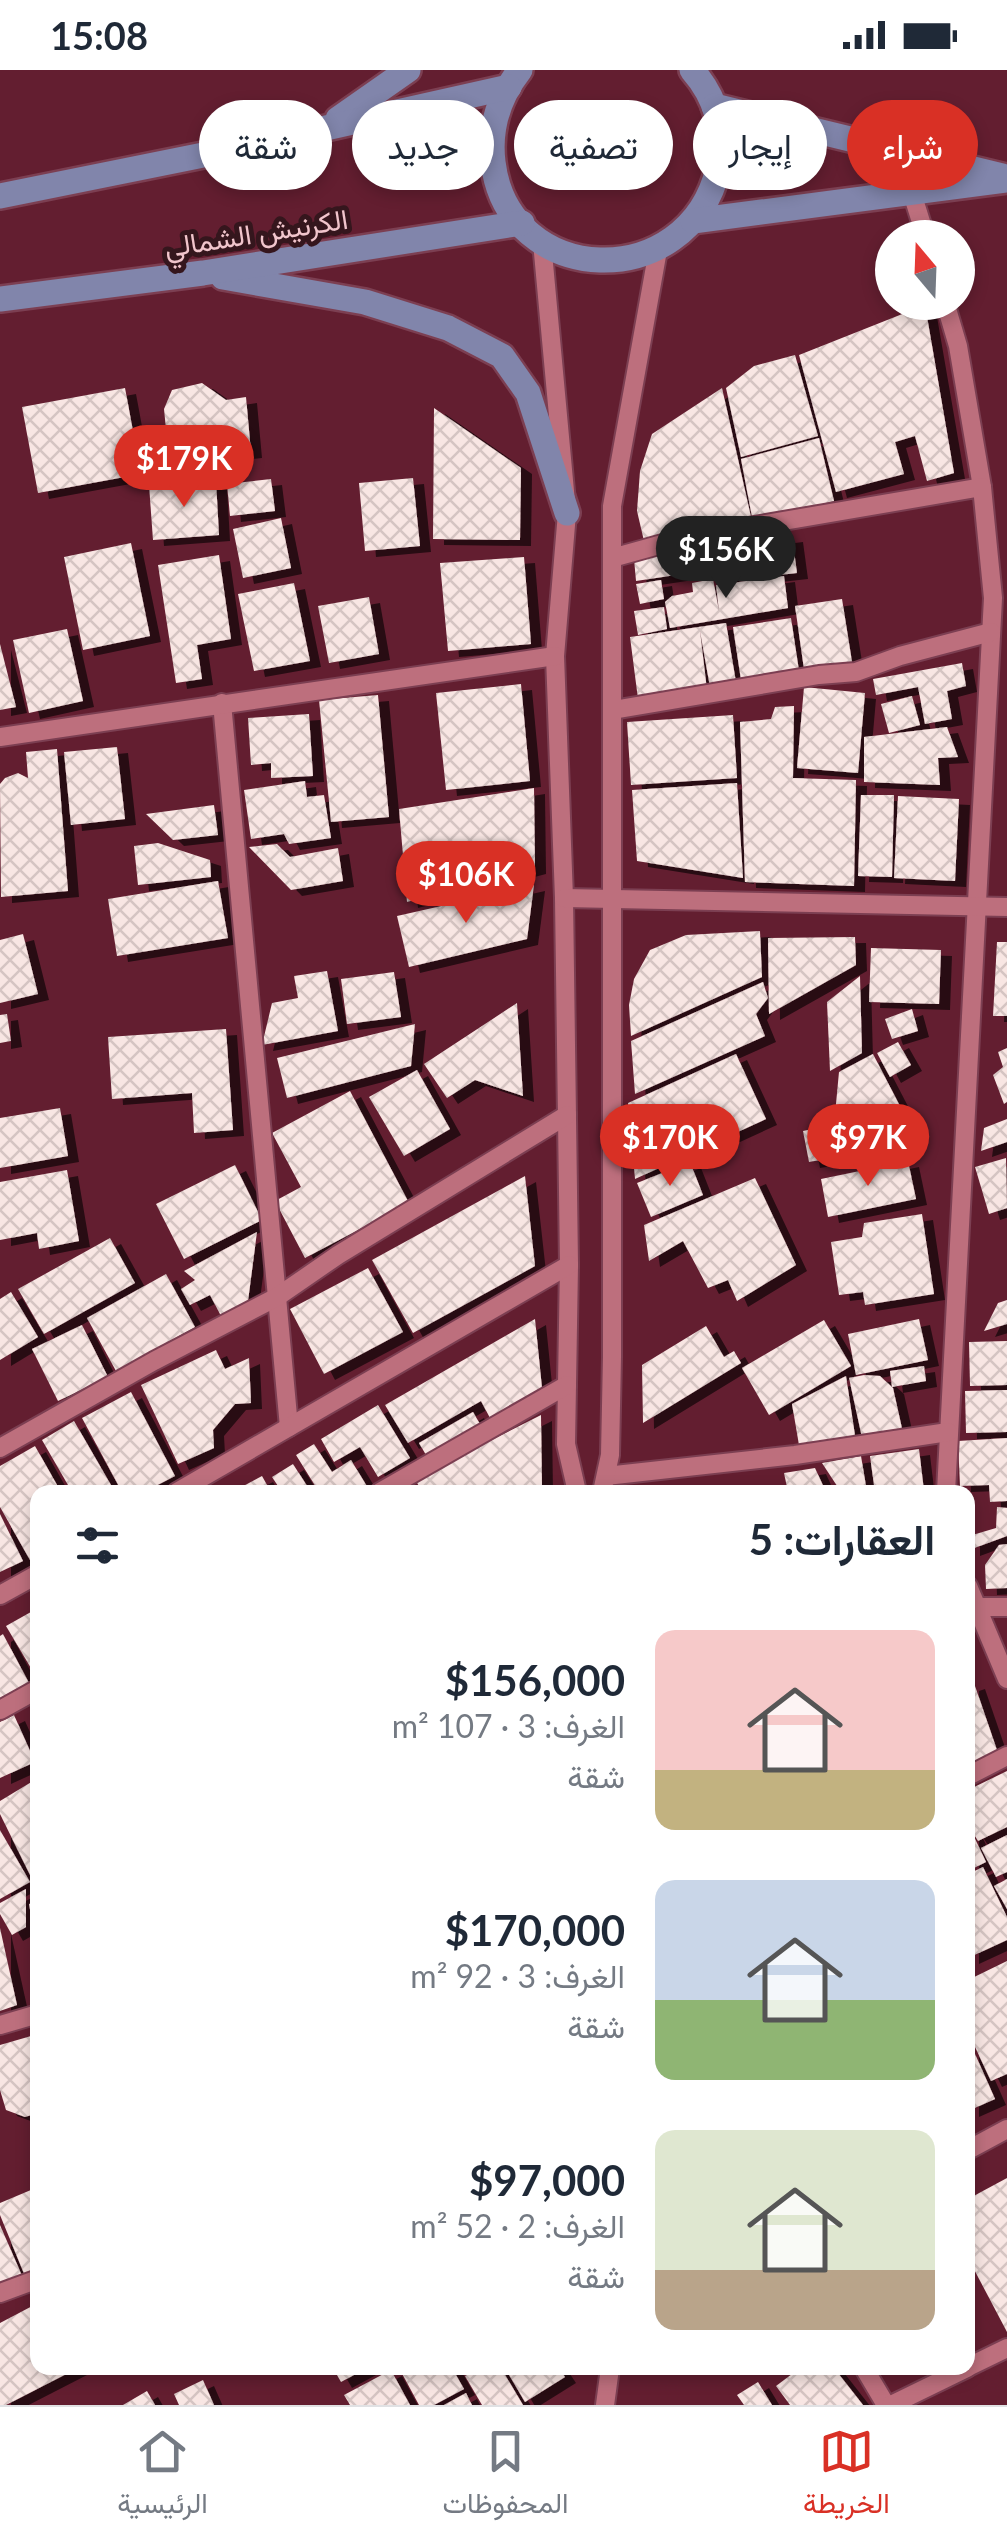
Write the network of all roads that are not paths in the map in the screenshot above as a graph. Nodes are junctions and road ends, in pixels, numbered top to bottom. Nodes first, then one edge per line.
1 (408, 70) edge
2 (692, 70) edge
3 (514, 78) edge
4 (712, 100) edge
5 (332, 123) edge
6 (332, 125) edge
7 (827, 134) edge
8 (199, 156) edge
9 (1007, 179) edge
10 (714, 190) edge
11 (912, 193) junction
12 (0, 196) edge
13 (920, 220) edge
14 (693, 221) junction
15 (522, 223) junction
16 (542, 242) junction
17 (658, 250) junction
18 (203, 273) junction
19 (0, 299) edge
20 (950, 320) edge
21 (982, 488) junction
22 (567, 512) junction
23 (612, 558) junction
24 (1000, 598) edge
25 (991, 632) junction
26 (556, 656) junction
27 (222, 703) junction
28 (613, 710) junction
29 (0, 737) edge
30 (614, 897) junction
31 (564, 898) junction
32 (976, 906) junction
33 (1007, 907) edge
34 (567, 1115) junction
35 (569, 1264) junction
36 (277, 1297) junction
37 (567, 1385) junction
38 (289, 1428) junction
39 (948, 1432) junction
40 (0, 1448) edge
41 (604, 1484) edge
42 (189, 1485) edge
43 (392, 1485) edge
44 (575, 1485) edge
45 (946, 1485) edge
46 (30, 1579) edge
47 (975, 1595) edge
48 (0, 1596) edge
49 (975, 1604) edge
50 (1007, 1606) edge
51 (1007, 1678) edge
52 (30, 1693) edge
53 (0, 1710) edge
54 (1007, 1756) edge
55 (975, 1772) edge
56 (30, 2016) edge
57 (0, 2024) edge
58 (1007, 2128) edge
59 (975, 2146) edge
60 (30, 2283) edge
61 (0, 2294) edge
62 (1007, 2348) edge
63 (975, 2363) edge
64 (611, 2375) edge
65 (612, 2375) edge
66 (869, 2375) edge
67 (951, 2375) edge
68 (605, 2405) edge
69 (613, 2405) edge
70 (889, 2405) edge

1 - 5 main road
2 - 4 main road
3 - 6 main road
3 - 15 main road
7 - 9 main road
8 - 12 main road
9 - 11 main road
10 - 14 main road
11 - 13 street
11 - 14 main road
14 - 17 main road
15 - 16 main road
15 - 18 main road, الكرنيش الشمالي
16 - 17 main road
16 - 22 street
17 - 23 street
18 - 19 main road, الكرنيش الشمالي
18 - 22 main road
20 - 21 street
21 - 23 street
21 - 24 street
22 - 26 street
23 - 28 street
24 - 25 street
25 - 28 street
25 - 32 street
26 - 27 street
26 - 31 street
27 - 29 street
27 - 36 street
28 - 30 street
30 - 31 street
30 - 32 street
30 - 41 street
31 - 34 street
32 - 33 street
32 - 39 street
34 - 35 street
34 - 36 street
35 - 37 street
35 - 38 street
36 - 38 street
36 - 40 street
37 - 43 street
37 - 44 street
38 - 42 street
39 - 41 street
39 - 45 street
46 - 48 street
47 - 50 street
49 - 51 street
52 - 53 street
54 - 55 street
56 - 57 street
58 - 59 street
60 - 61 street
62 - 63 street
64 - 68 street
65 - 69 street
66 - 70 street
67 - 70 street

